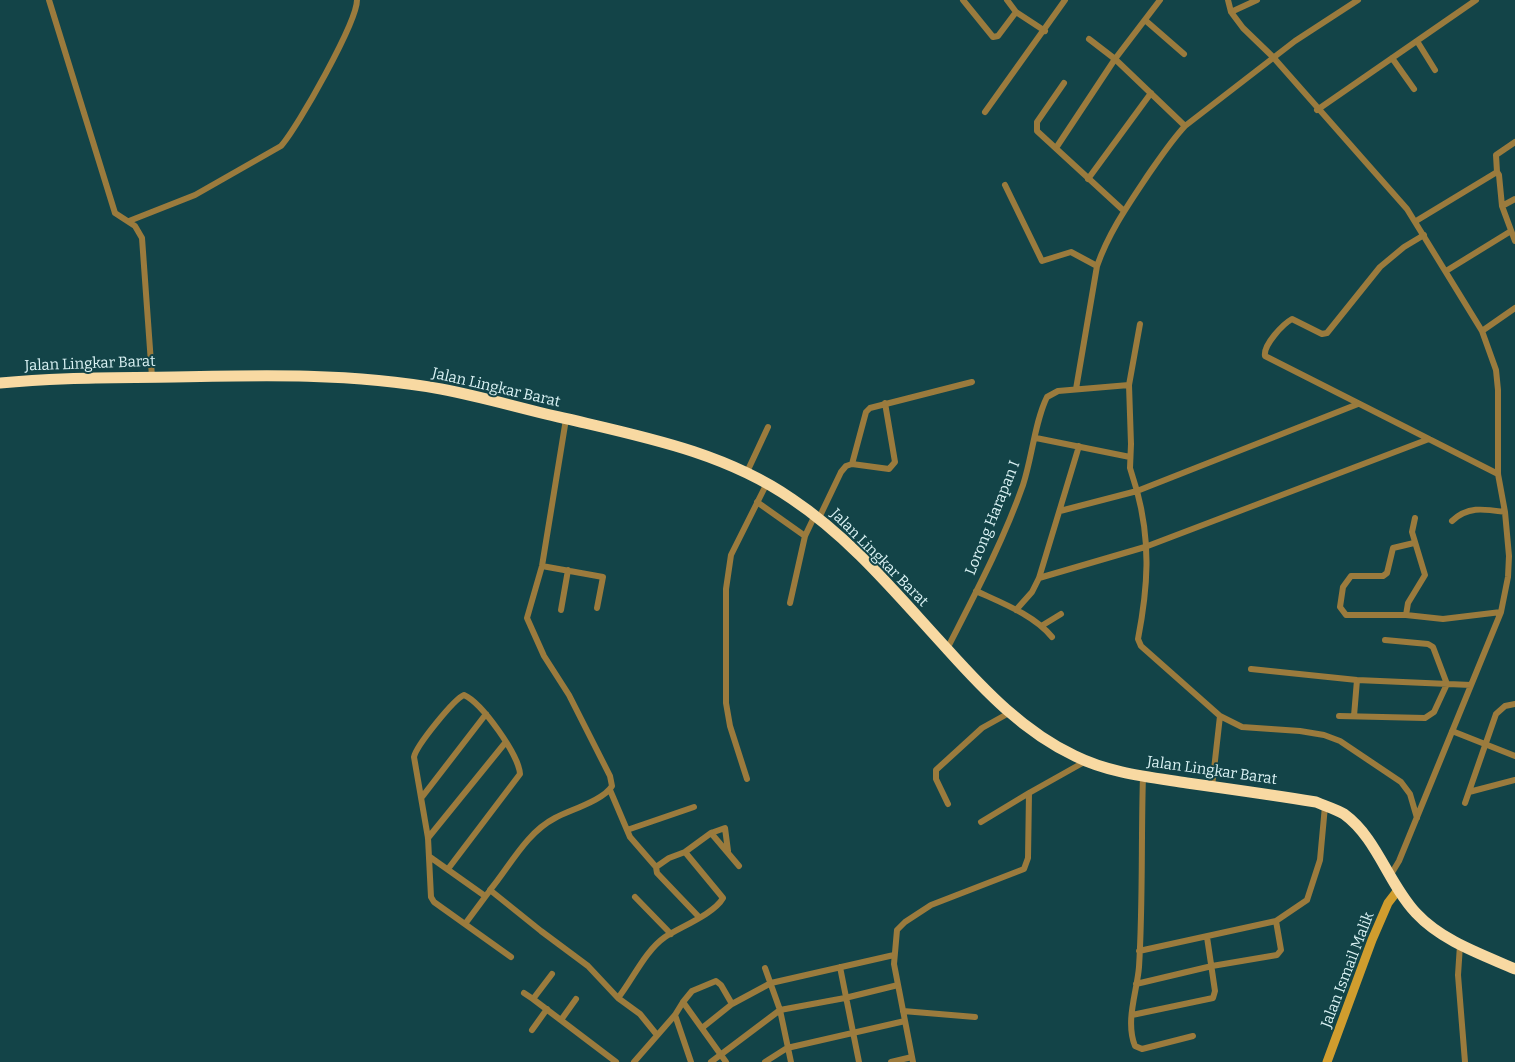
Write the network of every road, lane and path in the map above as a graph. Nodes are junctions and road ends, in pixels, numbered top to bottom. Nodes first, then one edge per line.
1 (49, 0) edge
2 (357, 0) edge
3 (963, 0) edge
4 (1007, 0) edge
5 (1065, 0) edge
6 (1160, 0) edge
7 (1228, 0) edge
8 (1257, 0) edge
9 (1358, 0) edge
10 (1476, 0) edge
11 (1016, 12) junction
12 (1231, 12) junction
13 (1145, 20) junction
14 (1045, 32) junction
15 (1089, 39) dead end
16 (1417, 41) junction
17 (1184, 54) dead end
18 (1273, 57) junction
19 (1392, 58) junction
20 (1115, 60) junction
21 (1435, 70) dead end
22 (1064, 83) dead end
23 (1414, 89) dead end
24 (1151, 93) junction
25 (1318, 110) junction
26 (985, 112) dead end
27 (1185, 126) junction
28 (1515, 142) edge
29 (1056, 148) junction
30 (1497, 172) junction
31 (1088, 179) junction
32 (1005, 185) dead end
33 (1515, 199) edge
34 (1502, 206) junction
35 (1124, 211) junction
36 (129, 221) junction
37 (1416, 221) junction
38 (1511, 231) junction
39 (1424, 235) junction
40 (1515, 241) edge
41 (1097, 266) junction
42 (1446, 271) junction
43 (1515, 308) edge
44 (1140, 324) dead end
45 (1482, 330) junction
46 (152, 377) junction
47 (972, 382) dead end
48 (0, 383) edge
49 (1129, 385) junction
50 (1076, 389) junction
51 (885, 403) junction
52 (1358, 404) junction
53 (566, 419) junction
54 (768, 427) dead end
55 (1036, 438) junction
56 (1429, 439) junction
57 (1079, 446) junction
58 (1130, 457) junction
59 (852, 464) junction
60 (747, 472) junction
61 (1498, 474) junction
62 (767, 483) junction
63 (1137, 491) junction
64 (757, 502) junction
65 (1060, 512) junction
66 (1505, 512) junction
67 (817, 517) junction
68 (1415, 518) dead end
69 (1452, 521) dead end
70 (805, 536) junction
71 (1414, 543) junction
72 (1145, 547) junction
73 (542, 566) junction
74 (568, 570) junction
75 (1039, 578) junction
76 (976, 592) junction
77 (790, 603) dead end
78 (597, 608) dead end
79 (561, 610) dead end
80 (1016, 610) junction
81 (1501, 612) junction
82 (1061, 614) dead end
83 (1406, 615) junction
84 (1042, 625) junction
85 (1052, 637) dead end
86 (1385, 640) dead end
87 (947, 649) junction
88 (1251, 669) dead end
89 (1357, 680) junction
90 (1447, 684) junction
91 (1471, 685) junction
92 (1515, 704) edge
93 (1009, 713) junction
94 (486, 714) junction
95 (1220, 716) junction
96 (1339, 716) dead end
97 (1354, 716) junction
98 (1452, 731) junction
99 (505, 743) junction
100 (1486, 745) junction
101 (1515, 756) edge
102 (1086, 761) junction
103 (1143, 776) junction
104 (747, 779) dead end
105 (1515, 780) edge
106 (1212, 787) junction
107 (610, 790) junction
108 (1469, 792) junction
109 (1029, 793) junction
110 (422, 797) junction
111 (1466, 803) dead end
112 (948, 804) dead end
113 (1326, 806) junction
114 (694, 807) dead end
115 (1417, 818) junction
116 (981, 822) dead end
117 (627, 830) junction
118 (711, 833) junction
119 (428, 838) junction
120 (685, 852) junction
121 (728, 852) junction
122 (430, 856) junction
123 (739, 866) dead end
124 (656, 867) junction
125 (448, 869) junction
126 (1390, 876) junction
127 (1398, 890) junction
128 (488, 893) junction
129 (635, 897) dead end
130 (699, 917) junction
131 (1276, 921) junction
132 (465, 924) junction
133 (671, 934) junction
134 (1207, 937) junction
135 (1460, 945) junction
136 (1139, 951) junction
137 (894, 955) junction
138 (511, 956) dead end
139 (1212, 966) junction
140 (840, 967) junction
141 (765, 968) dead end
142 (1515, 969) edge
143 (552, 974) dead end
144 (771, 983) junction
145 (1136, 984) junction
146 (898, 985) junction
147 (524, 993) dead end
148 (618, 998) junction
149 (845, 998) junction
150 (533, 999) junction
151 (576, 1000) dead end
152 (683, 1002) junction
153 (732, 1004) junction
154 (547, 1010) junction
155 (780, 1010) junction
156 (904, 1011) junction
157 (675, 1015) junction
158 (1132, 1015) junction
159 (975, 1017) dead end
160 (561, 1020) junction
161 (905, 1021) junction
162 (702, 1028) junction
163 (532, 1030) dead end
164 (853, 1032) junction
165 (657, 1034) junction
166 (1193, 1036) dead end
167 (787, 1048) junction
168 (721, 1054) junction
169 (912, 1059) edge
170 (616, 1062) edge
171 (634, 1062) edge
172 (691, 1062) edge
173 (711, 1062) edge
174 (726, 1062) edge
175 (765, 1062) edge
176 (791, 1062) edge
177 (859, 1062) edge
178 (891, 1062) edge
179 (1327, 1062) edge
180 (1465, 1062) edge

1 - 36 street
2 - 36 street
3 - 11 street
4 - 11 street
5 - 14 street
6 - 13 street
7 - 12 street
8 - 12 street
9 - 18 street
10 - 16 street
11 - 14 street
12 - 18 street
13 - 17 street
13 - 20 street
14 - 26 street
15 - 20 street
16 - 19 street
16 - 21 street
18 - 25 street
18 - 27 street
19 - 23 street
19 - 25 street
20 - 24 street
20 - 29 street
22 - 29 street
24 - 27 street
24 - 31 street
25 - 37 street
27 - 35 street
28 - 30 street
29 - 31 street
30 - 34 street
30 - 37 street
31 - 35 street
32 - 41 street
33 - 34 street
34 - 38 street
35 - 41 street
36 - 46 street
37 - 39 street
38 - 40 street
38 - 42 street
39 - 42 street
39 - 52 street
41 - 50 street
42 - 45 street
43 - 45 street
44 - 49 street
45 - 61 street
46 - 48 highway, Jalan Lingkar Barat
46 - 53 highway, Jalan Lingkar Barat
47 - 51 street
49 - 50 street
49 - 58 street
50 - 55 street, Lorong Harapan I
51 - 59 street
51 - 59 street
52 - 56 street
52 - 63 street
53 - 60 highway, Jalan Lingkar Barat
53 - 73 street
54 - 60 street
55 - 57 street
55 - 76 street, Lorong Harapan I
56 - 61 street
56 - 72 street
57 - 58 street
57 - 65 street
58 - 63 street
59 - 67 street
60 - 62 highway, Jalan Lingkar Barat
61 - 66 street
62 - 64 street
62 - 67 highway, Jalan Lingkar Barat
63 - 65 street
63 - 72 street
64 - 70 street
64 - 104 street
65 - 75 street
66 - 69 street
66 - 81 street
67 - 70 street
67 - 87 highway, Jalan Lingkar Barat
68 - 71 street
70 - 77 street
71 - 83 street
71 - 83 street
72 - 75 street
72 - 95 street
73 - 74 street
73 - 107 street
74 - 78 street
74 - 79 street
75 - 80 street
76 - 80 street
76 - 87 street, Lorong Harapan I
80 - 84 street
81 - 83 street
81 - 91 street
82 - 84 street
84 - 85 street
86 - 90 street
87 - 93 highway, Jalan Lingkar Barat
88 - 89 street
89 - 90 street
89 - 97 street
90 - 91 street
90 - 97 street
91 - 98 street
92 - 100 street
93 - 102 highway, Jalan Lingkar Barat
93 - 112 street
94 - 99 street
94 - 110 street
94 - 110 street
95 - 106 street
95 - 115 street
96 - 97 street
98 - 100 street
98 - 115 street
99 - 119 street
99 - 125 street
100 - 101 street
100 - 108 street
102 - 103 highway, Jalan Lingkar Barat
102 - 109 street
103 - 106 highway, Jalan Lingkar Barat
103 - 136 street
105 - 108 street
106 - 113 highway, Jalan Lingkar Barat
107 - 117 street
107 - 128 street
108 - 111 street
109 - 116 street
109 - 137 street
110 - 119 street
113 - 126 highway, Jalan Lingkar Barat
113 - 131 street
114 - 117 street
115 - 126 street
117 - 124 street
118 - 120 street
118 - 121 street
118 - 121 street
119 - 122 street
120 - 124 street
120 - 130 street
121 - 123 street
122 - 125 street
122 - 132 street
124 - 130 street
125 - 128 street
126 - 127 highway, Jalan Lingkar Barat
127 - 135 highway, Jalan Lingkar Barat
127 - 179 main road, Jalan Ismail Malik
128 - 132 street
128 - 148 street
129 - 133 street
130 - 133 street
131 - 134 street
131 - 139 street
132 - 138 street
133 - 148 street
134 - 136 street
134 - 139 street
135 - 142 highway, Jalan Lingkar Barat
135 - 180 street
136 - 145 street
137 - 140 street
137 - 146 street
139 - 145 street
139 - 158 street
140 - 144 street
140 - 149 street
141 - 144 street
143 - 150 street
144 - 153 street
144 - 155 street
145 - 158 street
146 - 149 street
146 - 156 street
147 - 150 street
148 - 165 street
149 - 155 street
149 - 164 street
150 - 154 street
151 - 160 street
152 - 153 street
152 - 157 street
152 - 162 street
153 - 162 street
154 - 160 street
154 - 163 street
155 - 167 street
155 - 168 street
156 - 159 street
156 - 161 street
157 - 165 street
157 - 172 street
158 - 166 street
160 - 170 street
161 - 164 street
161 - 169 street
162 - 168 street
164 - 167 street
164 - 177 street
165 - 171 street
167 - 175 street
167 - 176 street
168 - 173 street
168 - 174 street
169 - 178 street

